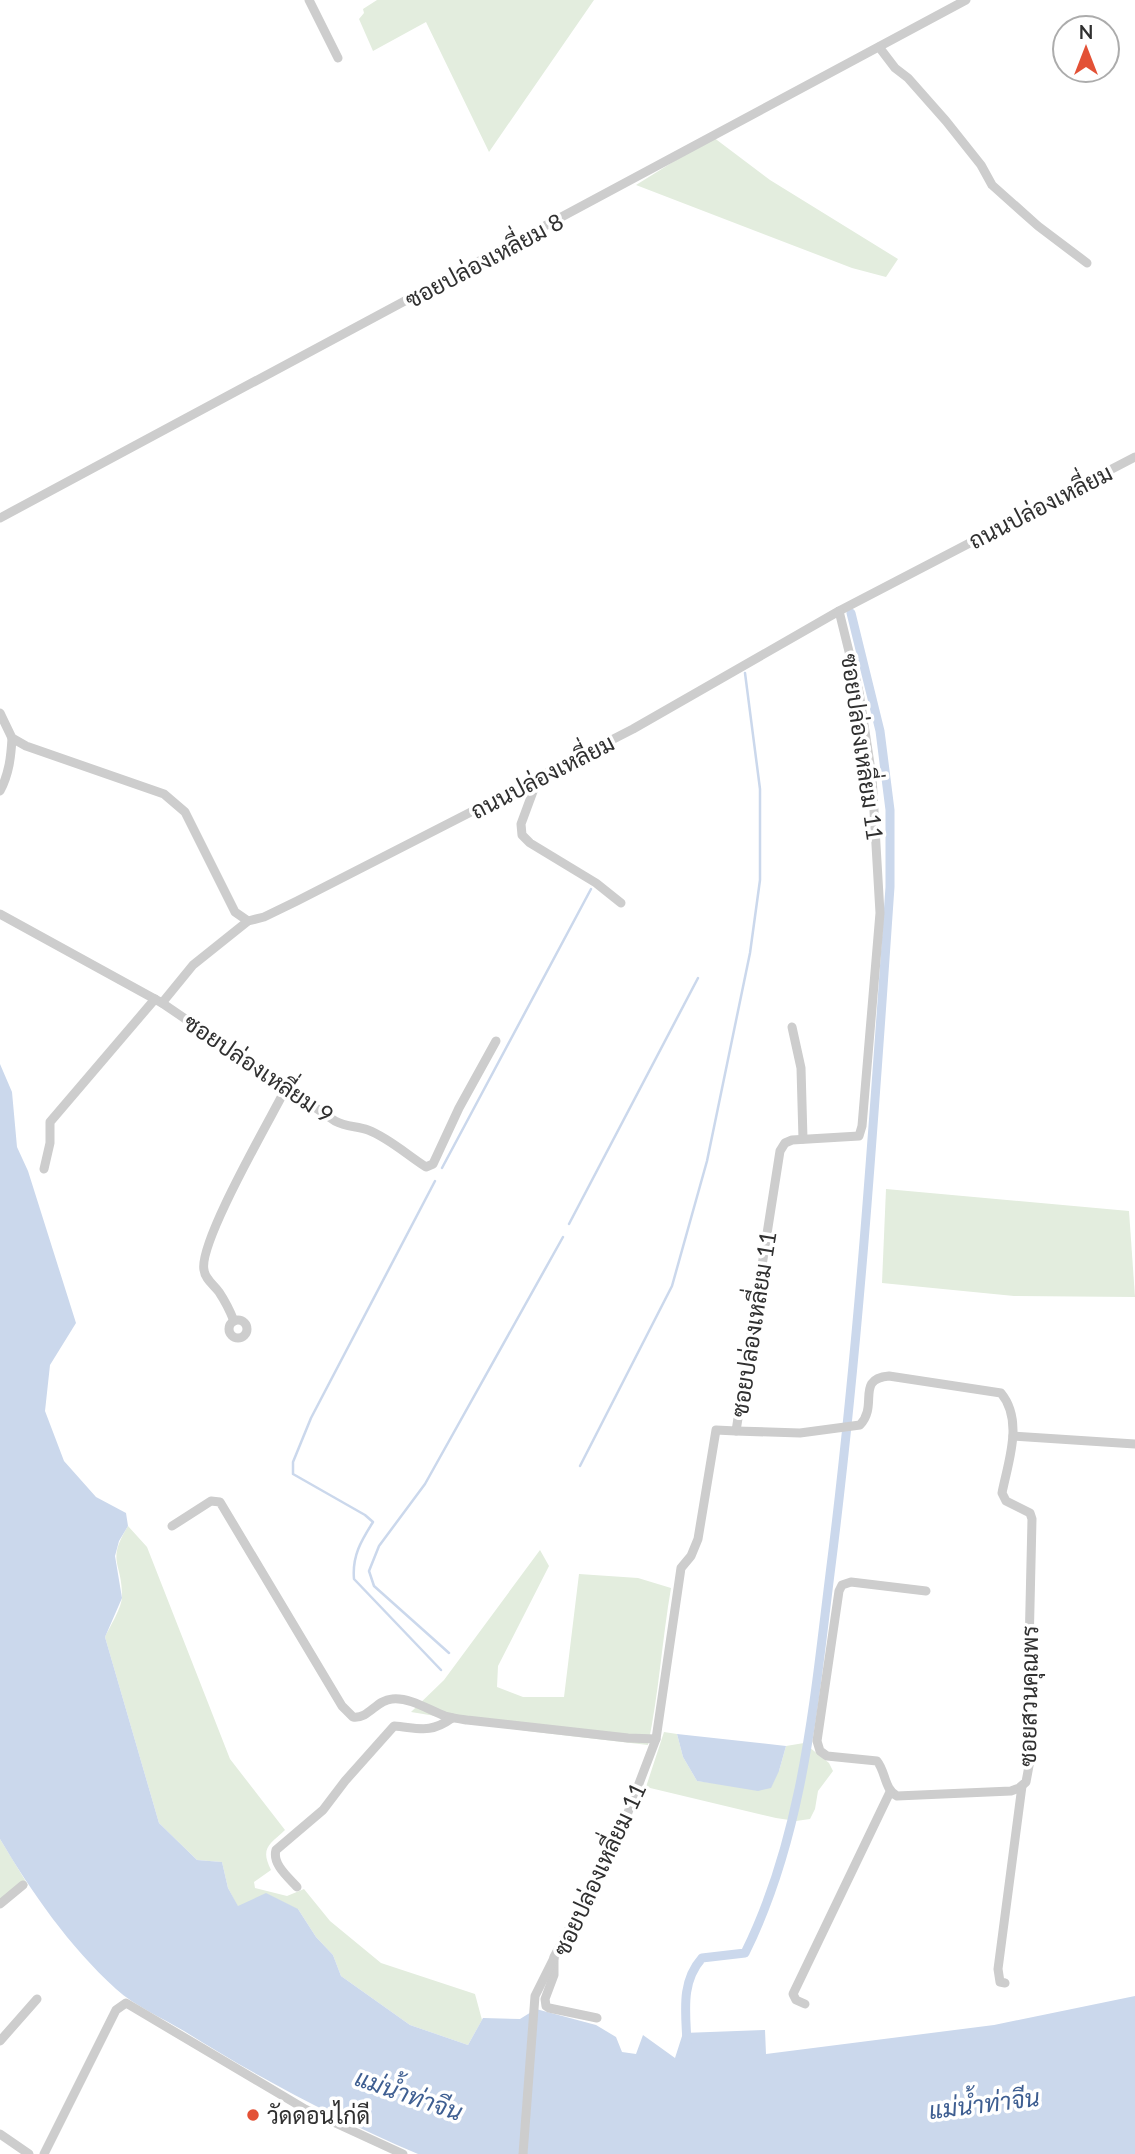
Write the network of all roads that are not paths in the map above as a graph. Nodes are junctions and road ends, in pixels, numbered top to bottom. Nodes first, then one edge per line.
1 (309, 0) edge
2 (966, 0) edge
3 (879, 47) junction
4 (338, 58) dead end
5 (1087, 263) dead end
6 (1135, 457) edge
7 (0, 518) edge
8 (839, 611) junction
9 (0, 713) edge
10 (12, 738) junction
11 (538, 778) junction
12 (0, 791) edge
13 (621, 903) dead end
14 (0, 914) edge
15 (248, 921) junction
16 (158, 1001) junction
17 (792, 1027) dead end
18 (496, 1041) dead end
19 (286, 1088) junction
20 (803, 1139) junction
21 (44, 1169) dead end
22 (234, 1321) dead end
23 (736, 1431) junction
24 (1013, 1436) junction
25 (1135, 1444) edge
26 (172, 1527) dead end
27 (926, 1591) dead end
28 (452, 1717) junction
29 (656, 1738) junction
30 (1022, 1786) junction
31 (890, 1792) junction
32 (23, 1885) dead end
33 (297, 1887) dead end
34 (0, 1904) edge
35 (554, 1957) junction
36 (1005, 1983) dead end
37 (37, 1999) dead end
38 (805, 2004) dead end
39 (597, 2018) dead end
40 (0, 2041) edge
41 (0, 2134) edge
42 (29, 2154) edge
43 (44, 2154) edge
44 (403, 2154) edge
45 (523, 2154) edge

1 - 4 street
2 - 3 street, ซอยปล่องเหลี่ยม 8
3 - 5 street
3 - 7 street, ซอยปล่องเหลี่ยม 8
6 - 8 street, ถนนปล่องเหลี่ยม
8 - 11 street, ถนนปล่องเหลี่ยม
8 - 20 street, ซอยปล่องเหลี่ยม 11
9 - 10 street
10 - 12 street
10 - 15 street
11 - 13 street
11 - 15 street, ถนนปล่องเหลี่ยม
14 - 16 street, ซอยปล่องเหลี่ยม 9
15 - 16 street, ถนนปล่องเหลี่ยม
16 - 19 street, ซอยปล่องเหลี่ยม 9
16 - 21 street, ถนนปล่องเหลี่ยม
17 - 20 street
18 - 19 street, ซอยปล่องเหลี่ยม 9
19 - 22 street
20 - 23 street, ซอยปล่องเหลี่ยม 11
23 - 24 street, ซอยสวนคุณพร
23 - 29 street, ซอยปล่องเหลี่ยม 11
24 - 25 street
24 - 30 street, ซอยสวนคุณพร
26 - 28 street
27 - 31 street
28 - 29 street
28 - 33 street
29 - 35 street, ซอยปล่องเหลี่ยม 11
30 - 31 street, ซอยสวนคุณพร
30 - 36 street
31 - 38 street
32 - 34 street
35 - 39 street, ซอยปล่องเหลี่ยม 11
35 - 45 street
37 - 40 street
41 - 42 street
43 - 44 street

